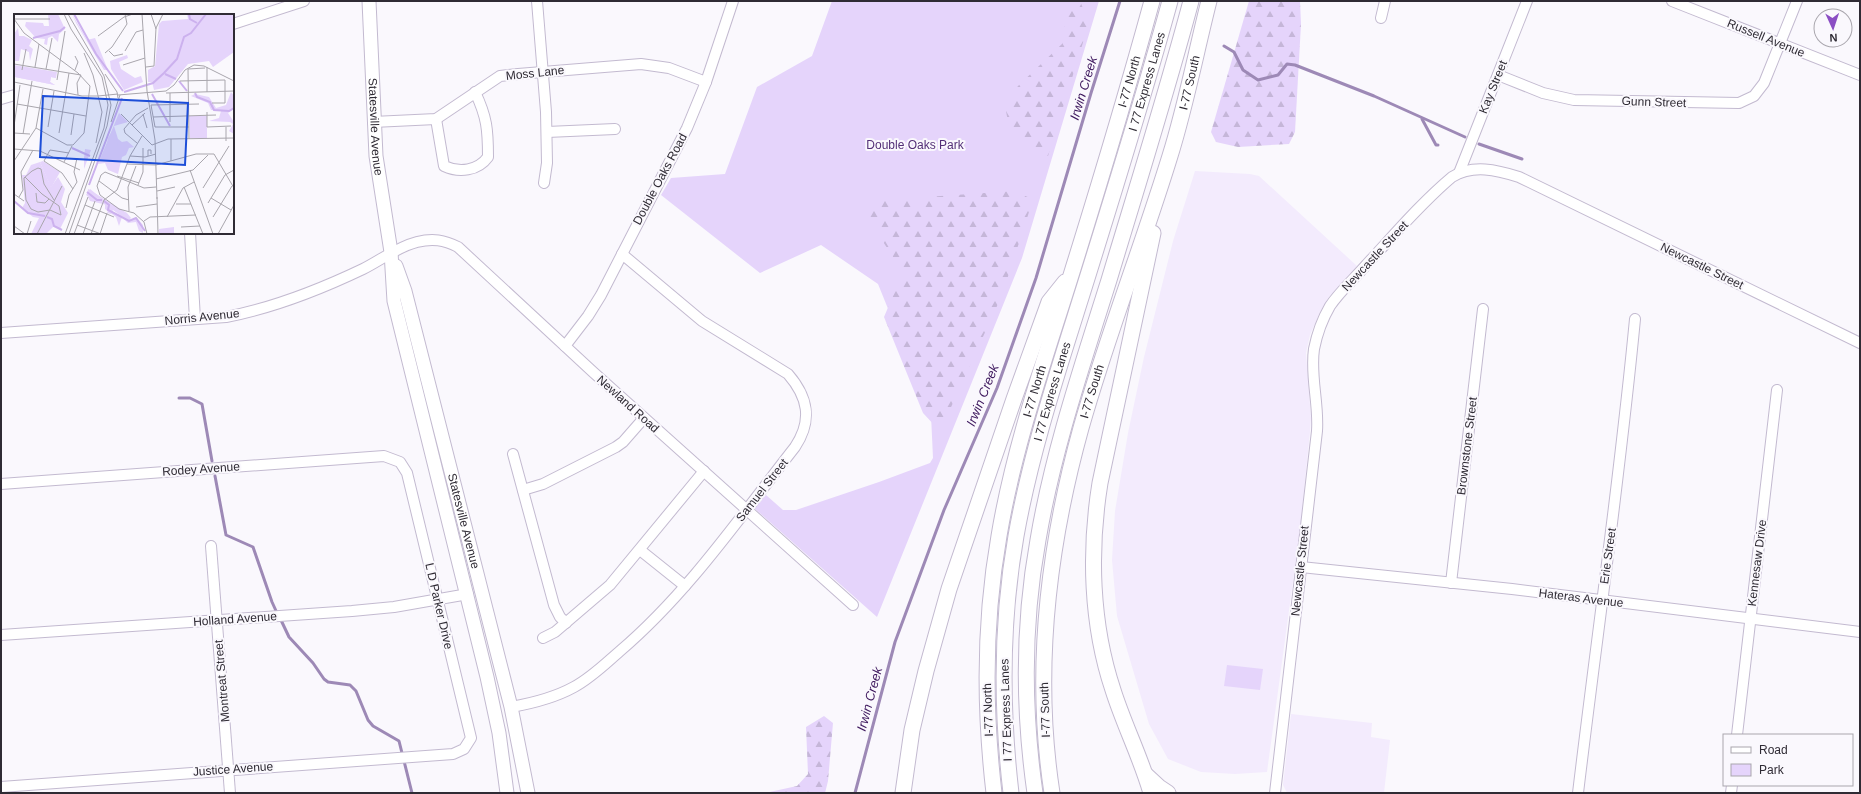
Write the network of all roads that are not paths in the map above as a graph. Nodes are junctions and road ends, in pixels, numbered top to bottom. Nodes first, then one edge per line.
1 (304, 1) edge
2 (368, 1) edge
3 (537, 1) edge
4 (733, 1) edge
5 (1152, 1) edge
6 (1170, 1) edge
7 (1191, 1) edge
8 (1209, 1) edge
9 (1385, 1) edge
10 (1527, 1) edge
11 (1672, 1) edge
12 (1796, 1) edge
13 (1381, 18) dead end
14 (234, 24) edge
15 (1780, 44) junction
16 (542, 72) junction
17 (1498, 75) junction
18 (1860, 75) edge
19 (706, 82) junction
20 (475, 92) junction
21 (14, 95) edge
22 (1, 99) edge
23 (436, 119) junction
24 (373, 122) junction
25 (615, 129) dead end
26 (547, 132) junction
27 (1171, 154) junction
28 (1459, 173) junction
29 (544, 183) dead end
30 (190, 234) edge
31 (391, 252) junction
32 (622, 254) junction
33 (1072, 273) junction
34 (1484, 309) dead end
35 (195, 319) junction
36 (1635, 319) dead end
37 (1, 333) edge
38 (1860, 343) edge
39 (565, 346) junction
40 (1777, 390) dead end
41 (644, 418) junction
42 (513, 454) dead end
43 (400, 462) joint
44 (704, 471) junction
45 (1, 484) edge
46 (523, 490) junction
47 (747, 509) junction
48 (211, 546) dead end
49 (640, 550) junction
50 (1301, 567) junction
51 (1451, 583) junction
52 (685, 586) junction
53 (468, 594) junction
54 (438, 600) junction
55 (1601, 601) junction
56 (853, 605) dead end
57 (217, 619) junction
58 (1750, 619) junction
59 (566, 623) junction
60 (1860, 632) edge
61 (1, 635) edge
62 (542, 638) dead end
63 (511, 707) junction
64 (1737, 734) edge
65 (464, 749) joint
66 (228, 769) junction
67 (1144, 772) junction
68 (1, 787) edge
69 (904, 792) edge
70 (230, 793) edge
71 (507, 793) edge
72 (528, 793) edge
73 (994, 793) edge
74 (1011, 793) edge
75 (1035, 793) edge
76 (1052, 793) edge
77 (1151, 793) edge
78 (1168, 793) edge
79 (1275, 793) edge
80 (1578, 793) edge

1 - 14 street
2 - 24 main road, Statesville Avenue
3 - 16 street
4 - 19 street, Double Oaks Road
5 - 33 highway, I-77 North
6 - 74 highway, I 77 Express Lanes
7 - 75 highway, I 77 Express Lanes
8 - 27 highway, I-77 South
9 - 13 street
10 - 17 street, Kay Street
11 - 15 street, Russell Avenue
12 - 15 street, Gunn Street
15 - 17 street, Gunn Street
15 - 18 street, Russell Avenue
16 - 19 street, Moss Lane
16 - 20 street, Moss Lane
16 - 26 street
17 - 28 street, Kay Street
19 - 32 street, Double Oaks Road
20 - 23 street, Moss Lane
20 - 23 street
21 - 22 street
23 - 24 street
24 - 31 main road, Statesville Avenue
25 - 26 street
26 - 29 street
27 - 67 highway
27 - 76 highway, I-77 South
28 - 38 street, Newcastle Street
28 - 50 street, Newcastle Street
30 - 35 street
31 - 35 street, Norris Avenue
31 - 39 street, Newland Road
31 - 53 main road, Statesville Avenue
31 - 63 main road, Statesville Avenue
32 - 39 street, Double Oaks Road
32 - 47 street, Samuel Street
33 - 69 highway
33 - 73 highway, I-77 North
34 - 51 street, Brownstone Street
35 - 37 street, Norris Avenue
36 - 55 street, Erie Street
39 - 41 street, Newland Road
40 - 58 street, Kennesaw Drive
41 - 44 street, Newland Road
41 - 46 street
42 - 46 street
43 - 45 street, Rodey Avenue
43 - 54 street, L D Parker Drive
44 - 47 street, Newland Road
44 - 49 street
46 - 59 street
47 - 52 street, Samuel Street
47 - 56 street, Newland Road
48 - 57 street, Montreat Street
49 - 52 street
49 - 59 street
50 - 51 street, Hateras Avenue
50 - 79 street, Newcastle Street
51 - 55 street, Hateras Avenue
52 - 63 street, Samuel Street
53 - 54 street, Holland Avenue
53 - 71 main road, Statesville Avenue
54 - 57 street, Holland Avenue
54 - 65 street, L D Parker Drive
55 - 58 street, Hateras Avenue
55 - 80 street, Erie Street
57 - 61 street, Holland Avenue
57 - 66 street, Montreat Street
58 - 60 street, Hateras Avenue
58 - 64 street, Kennesaw Drive
59 - 62 street
63 - 72 main road, Statesville Avenue
65 - 66 street, Justice Avenue
66 - 68 street, Justice Avenue
66 - 70 street, Montreat Street
67 - 77 highway
67 - 78 highway

